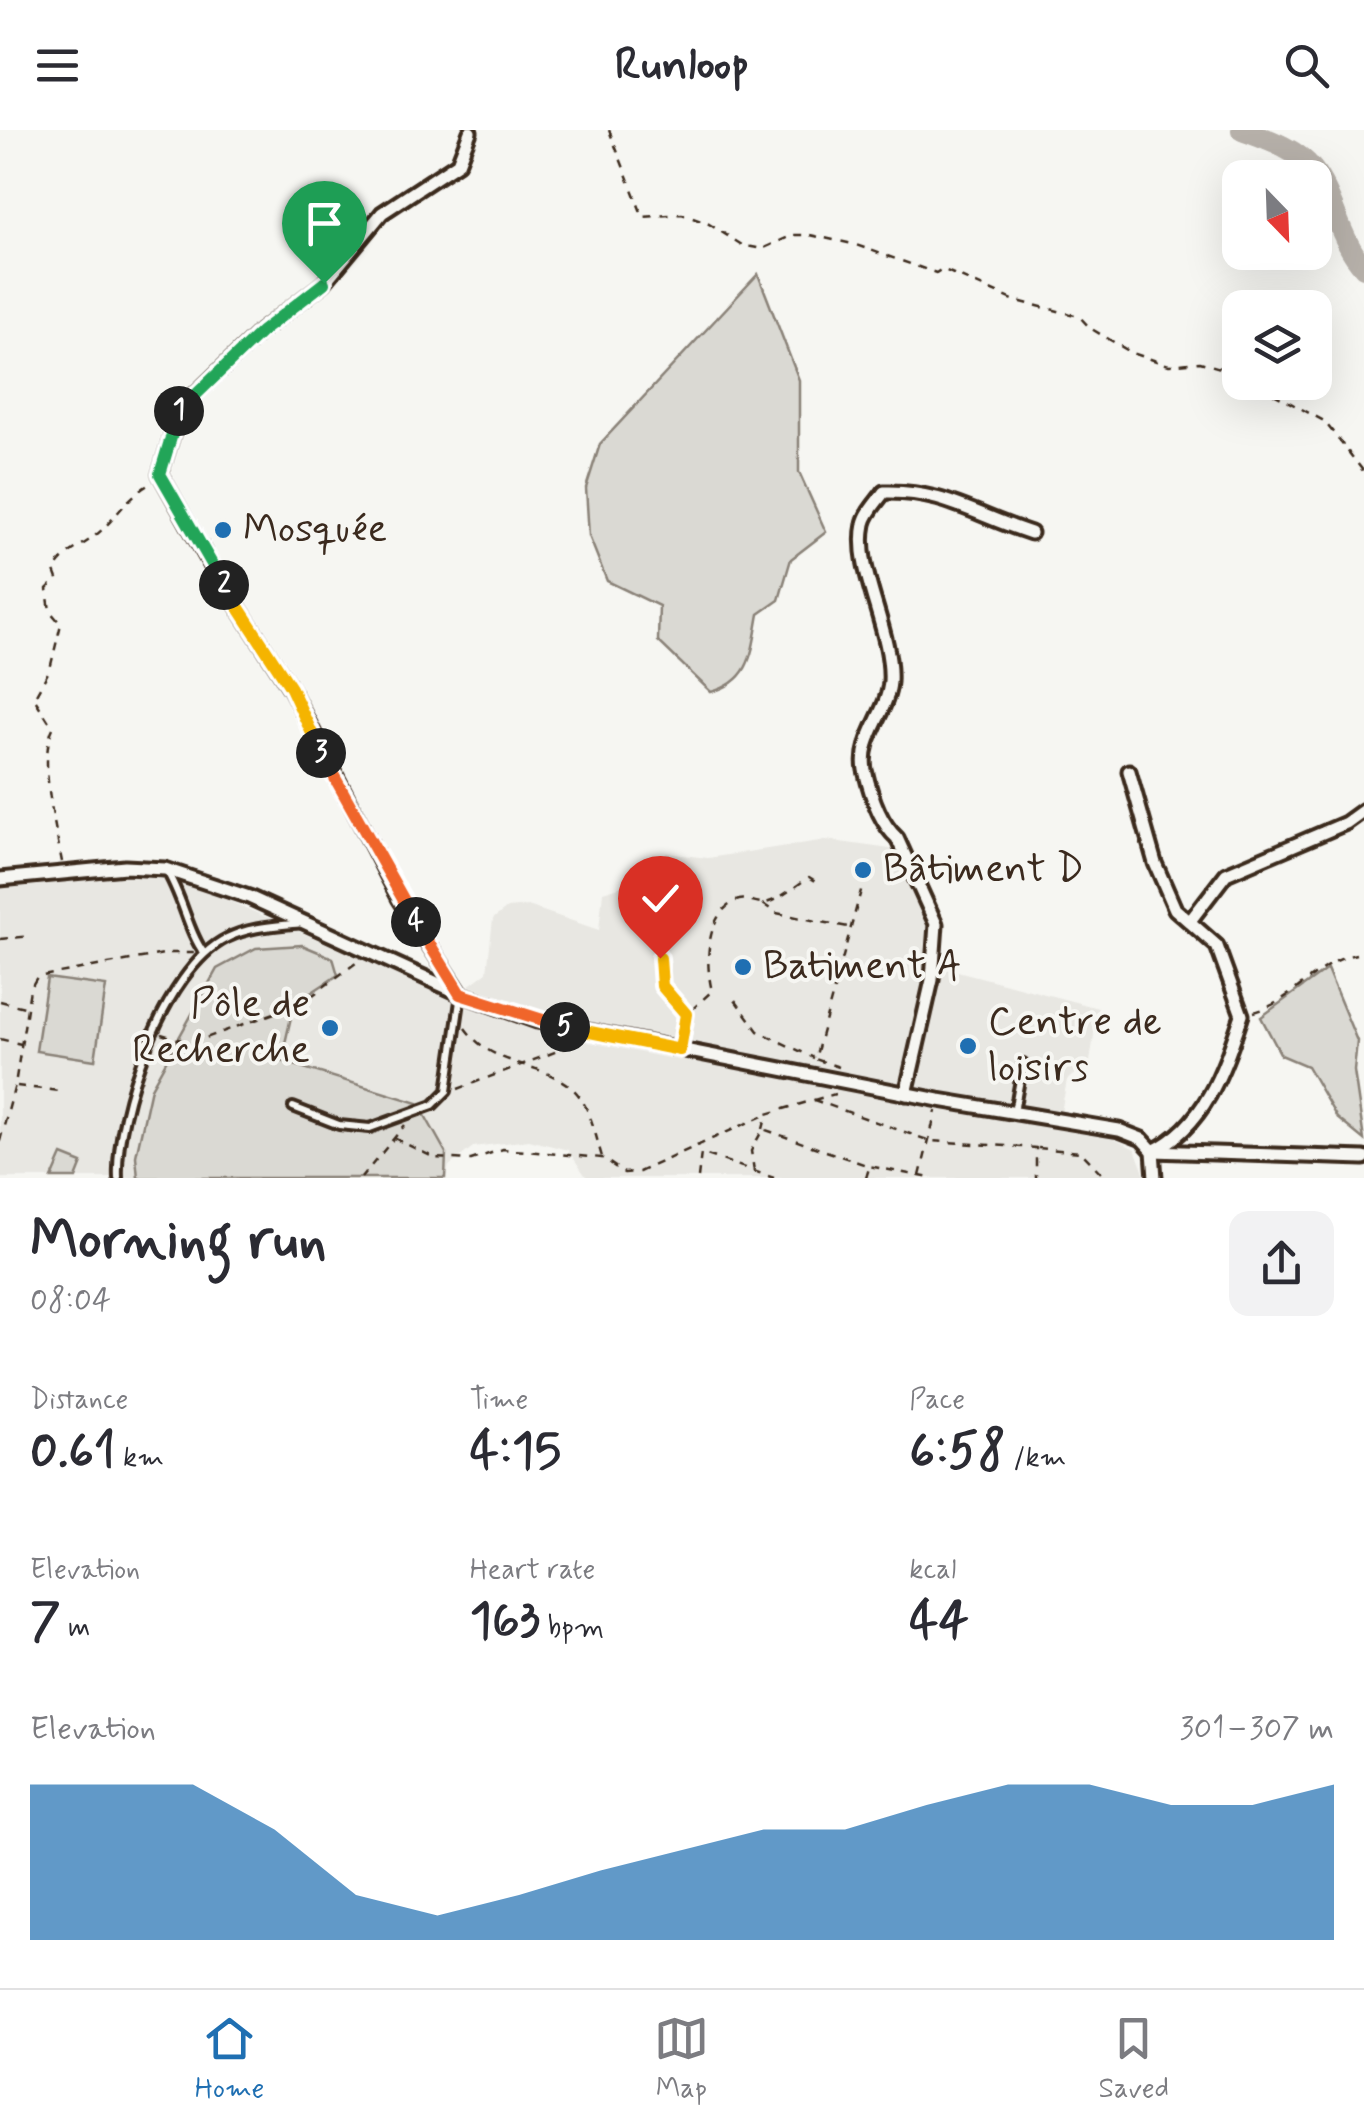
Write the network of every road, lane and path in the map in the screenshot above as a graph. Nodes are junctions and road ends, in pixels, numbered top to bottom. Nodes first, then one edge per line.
1 (610, 130) edge
2 (470, 132) edge
3 (1222, 369) edge
4 (1285, 400) edge
5 (1364, 472) edge
6 (162, 479) junction
7 (1031, 533) dead end
8 (1129, 771) dead end
9 (1364, 810) edge
10 (165, 869) junction
11 (64, 873) junction
12 (0, 880) edge
13 (820, 883) dead end
14 (862, 888) dead end
15 (762, 904) junction
16 (1190, 921) junction
17 (304, 923) junction
18 (848, 928) dead end
19 (30, 936) dead end
20 (0, 940) edge
21 (369, 952) junction
22 (204, 953) junction
23 (1356, 954) dead end
24 (660, 958) dead end
25 (460, 994) junction
26 (734, 1000) dead end
27 (0, 1001) edge
28 (25, 1007) junction
29 (686, 1014) junction
30 (1242, 1015) junction
31 (458, 1019) junction
32 (155, 1032) junction
33 (601, 1034) junction
34 (0, 1039) edge
35 (23, 1044) junction
36 (680, 1050) junction
37 (815, 1058) junction
38 (1022, 1062) dead end
39 (526, 1066) junction
40 (848, 1070) dead end
41 (15, 1086) junction
42 (59, 1091) dead end
43 (447, 1092) junction
44 (906, 1094) junction
45 (939, 1100) junction
46 (293, 1107) dead end
47 (1014, 1113) junction
48 (768, 1114) junction
49 (413, 1116) junction
50 (2, 1130) edge
51 (763, 1130) junction
52 (394, 1138) junction
53 (0, 1141) edge
54 (930, 1142) junction
55 (1036, 1148) junction
56 (1152, 1151) junction
57 (602, 1158) junction
58 (1364, 1158) edge
59 (869, 1166) junction
60 (754, 1171) junction
61 (920, 1176) edge
62 (118, 1178) edge
63 (361, 1178) edge
64 (698, 1178) edge
65 (774, 1178) edge
66 (866, 1178) edge
67 (930, 1178) edge
68 (1036, 1178) edge
69 (1106, 1178) edge
70 (1155, 1178) edge

1 - 3 path
2 - 6 street
4 - 5 path
6 - 11 path
6 - 25 street
7 - 44 street
8 - 16 street
9 - 16 street
10 - 11 street
10 - 17 street
10 - 22 lane
11 - 12 street
13 - 15 path
14 - 37 path
15 - 18 path
15 - 29 path
16 - 30 street
17 - 21 street
17 - 22 lane
19 - 20 path
21 - 25 street
21 - 32 path
22 - 28 path
22 - 32 lane
23 - 30 path
24 - 29 path
25 - 31 lane
25 - 33 street
26 - 37 path
27 - 28 path
28 - 35 path
29 - 36 path
30 - 56 street
31 - 39 path
31 - 43 lane
32 - 62 lane
33 - 36 street
33 - 39 path
34 - 35 path
35 - 41 path
36 - 44 street
37 - 40 path
38 - 47 lane
39 - 43 path
39 - 57 path
41 - 42 path
41 - 50 path
43 - 49 lane
44 - 45 street
45 - 47 street
45 - 54 path
46 - 49 lane
47 - 56 street
48 - 51 path
48 - 54 path
48 - 57 path
49 - 52 path
50 - 53 path
51 - 59 path
51 - 60 path
52 - 57 path
52 - 63 path
54 - 55 path
54 - 61 path
55 - 68 path
55 - 69 path
56 - 58 street
56 - 70 street
59 - 61 path
59 - 66 path
60 - 64 path
60 - 65 path
61 - 67 path

